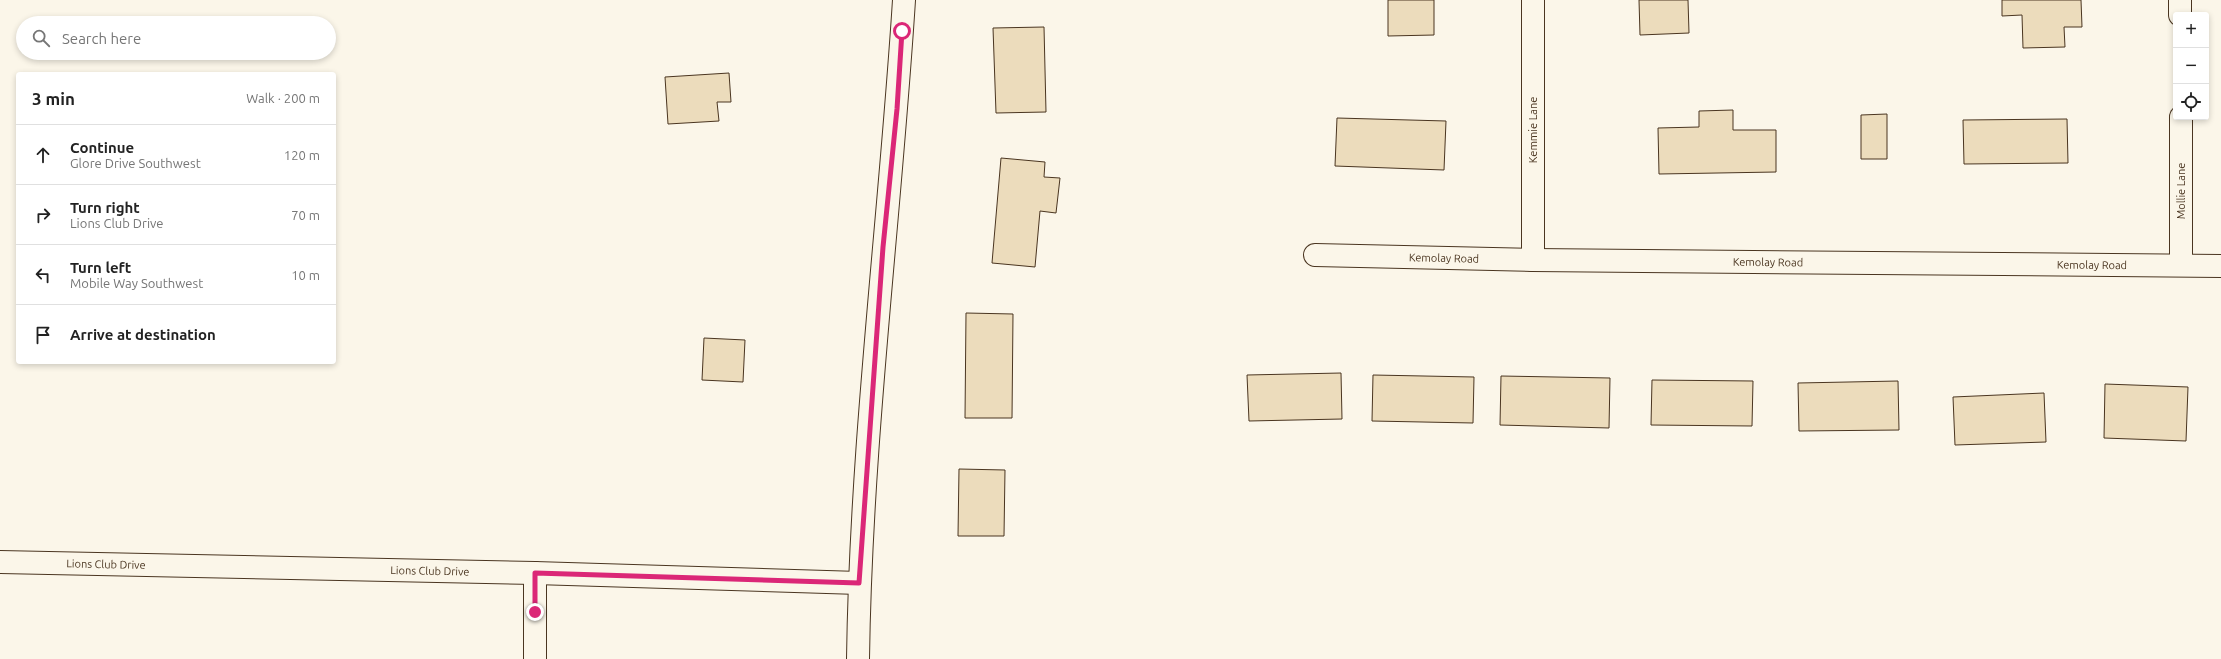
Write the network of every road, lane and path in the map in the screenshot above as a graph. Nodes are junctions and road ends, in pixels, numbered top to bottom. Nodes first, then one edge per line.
1 (904, 0) edge
2 (1533, 0) edge
3 (2180, 0) edge
4 (2180, 12) edge
5 (2181, 120) edge
6 (1315, 255) dead end
7 (1533, 260) junction
8 (2181, 266) junction
9 (2221, 266) edge
10 (0, 562) edge
11 (535, 573) junction
12 (859, 583) junction
13 (535, 659) edge
14 (858, 659) edge

1 - 12 street
2 - 7 street, Kemmie Lane
3 - 4 street
5 - 8 street, Mollie Lane
6 - 7 street, Kemolay Road
7 - 8 street, Kemolay Road
8 - 9 street, Kemolay Road
10 - 11 street, Lions Club Drive
11 - 12 street, Lions Club Drive
11 - 13 street
12 - 14 street

